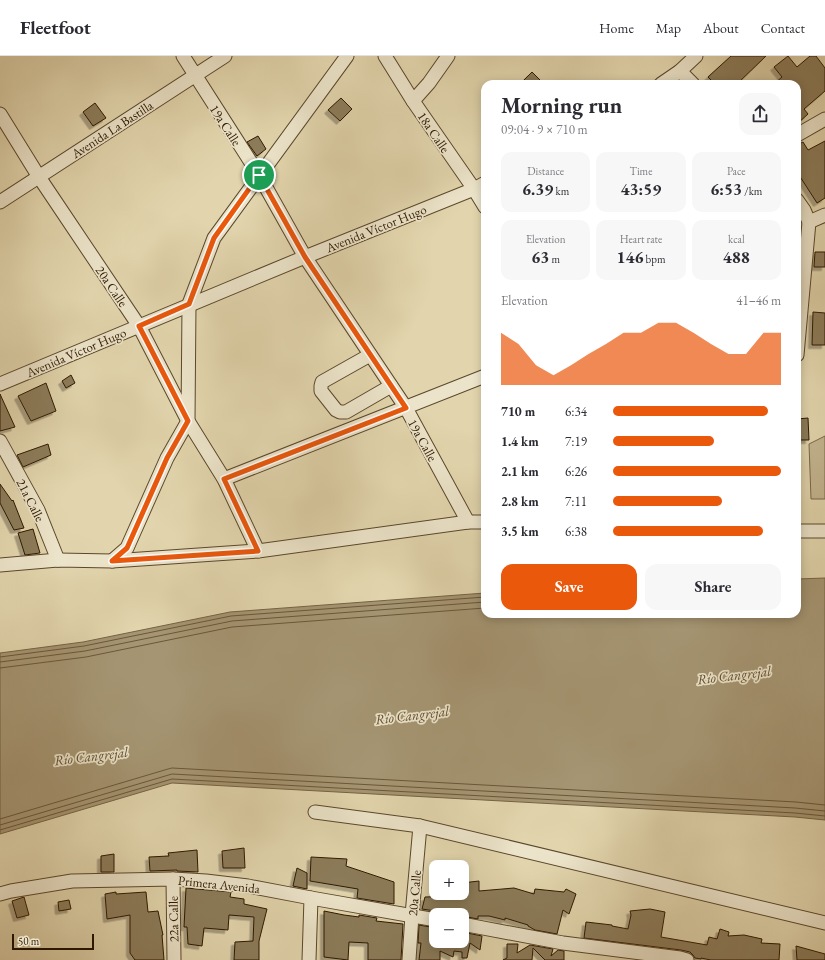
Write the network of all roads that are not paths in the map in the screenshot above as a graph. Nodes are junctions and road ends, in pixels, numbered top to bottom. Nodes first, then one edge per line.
1 (183, 56) edge
2 (225, 56) edge
3 (347, 56) edge
4 (385, 56) edge
5 (448, 56) edge
6 (695, 56) edge
7 (680, 71) junction
8 (195, 75) junction
9 (667, 80) edge
10 (689, 80) edge
11 (413, 101) junction
12 (0, 114) edge
13 (825, 119) edge
14 (801, 133) edge
15 (259, 175) junction
16 (39, 176) junction
17 (479, 186) edge
18 (0, 202) edge
19 (801, 206) edge
20 (825, 215) edge
21 (808, 222) junction
22 (305, 257) junction
23 (189, 304) junction
24 (801, 307) edge
25 (139, 326) junction
26 (370, 355) junction
27 (481, 378) edge
28 (0, 384) edge
29 (391, 386) junction
30 (406, 408) junction
31 (340, 412) junction
32 (188, 421) junction
33 (339, 434) junction
34 (0, 441) edge
35 (224, 479) junction
36 (468, 522) junction
37 (481, 522) edge
38 (801, 531) edge
39 (825, 531) edge
40 (258, 551) junction
41 (58, 560) junction
42 (112, 561) junction
43 (0, 565) edge
44 (316, 812) dead end
45 (420, 826) junction
46 (173, 879) junction
47 (0, 894) edge
48 (311, 898) junction
49 (412, 915) junction
50 (429, 919) edge
51 (825, 923) edge
52 (469, 925) edge
53 (604, 954) edge
54 (174, 960) edge
55 (309, 960) edge
56 (409, 960) edge
57 (687, 960) edge

1 - 8 street, 19a Calle
2 - 8 street, Avenida La Bastilla
3 - 15 street
4 - 11 street, 18a Calle
5 - 11 street
6 - 7 street
7 - 9 street
7 - 10 street
8 - 15 street, 19a Calle
8 - 16 street, Avenida La Bastilla
11 - 17 street, 18a Calle
12 - 16 street, 20a Calle
13 - 14 street
15 - 22 street, 19a Calle
15 - 23 street
16 - 18 street, Avenida La Bastilla
16 - 25 street, 20a Calle
17 - 22 street, Avenida Víctor Hugo
19 - 21 street
20 - 21 street
21 - 24 street
22 - 23 street, Avenida Víctor Hugo
22 - 26 street, 19a Calle
23 - 25 street, Avenida Víctor Hugo
23 - 32 street
25 - 28 street, Avenida Víctor Hugo
25 - 32 street, 20a Calle
26 - 29 street, 19a Calle
26 - 31 street
27 - 30 street
29 - 30 street, 19a Calle
29 - 31 street
30 - 33 street
30 - 36 street, 19a Calle
31 - 33 street
32 - 35 street, 20a Calle
32 - 42 street
33 - 35 street
34 - 41 street, 21a Calle
35 - 40 street, 20a Calle
36 - 37 street
36 - 40 street
38 - 39 street
40 - 42 street
41 - 42 street
41 - 43 street
44 - 45 street
45 - 49 street, 20a Calle
45 - 51 street
46 - 47 street, Primera Avenida
46 - 48 street, Primera Avenida
46 - 54 street, 22a Calle
48 - 49 street, Primera Avenida
48 - 55 street
49 - 50 street, Primera Avenida
49 - 56 street, 20a Calle
52 - 53 street
53 - 57 street

